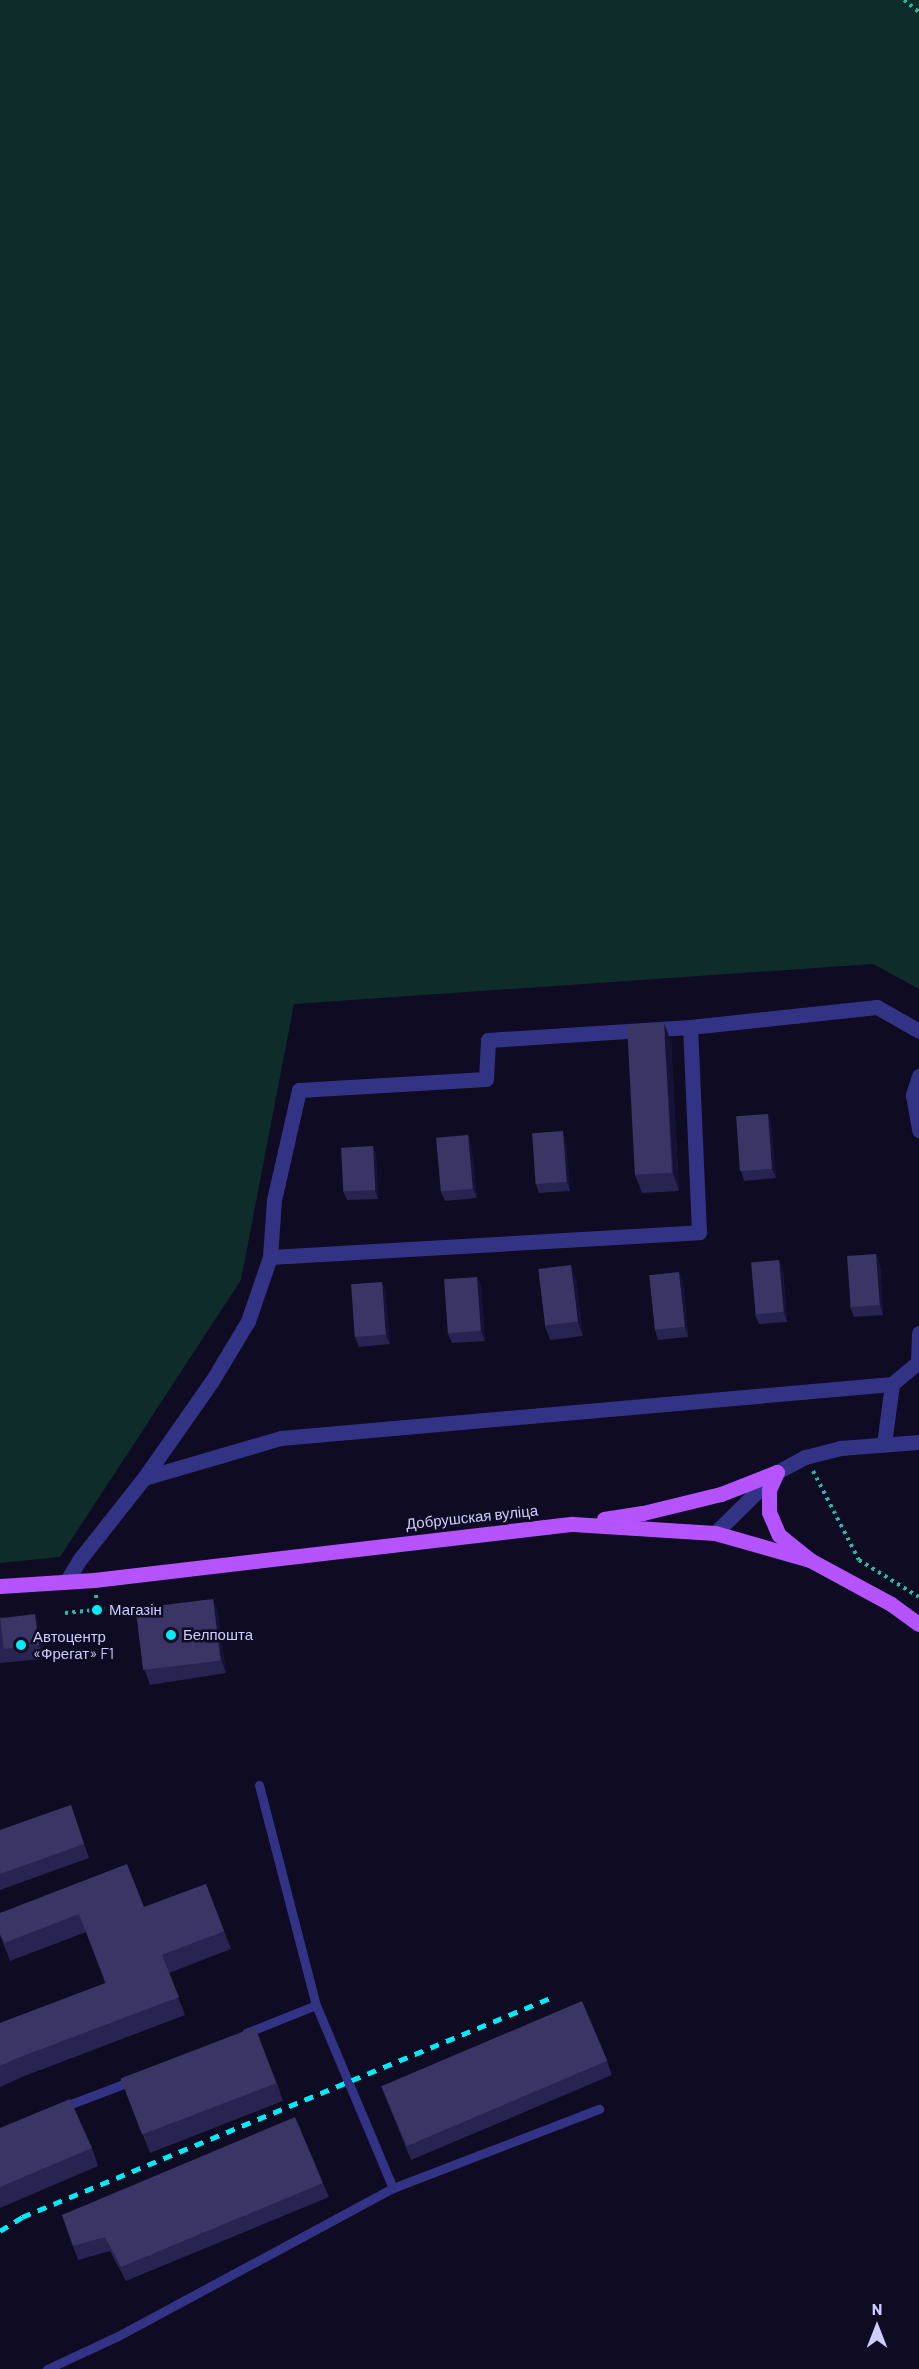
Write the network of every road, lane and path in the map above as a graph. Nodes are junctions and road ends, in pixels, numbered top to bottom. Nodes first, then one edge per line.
1 (904, 0) edge
2 (919, 12) edge
3 (690, 1027) junction
4 (919, 1032) edge
5 (919, 1076) edge
6 (919, 1130) edge
7 (270, 1257) junction
8 (919, 1334) edge
9 (892, 1384) junction
10 (919, 1443) edge
11 (884, 1444) junction
12 (813, 1470) dead end
13 (777, 1472) junction
14 (144, 1478) junction
15 (573, 1524) junction
16 (716, 1533) junction
17 (810, 1560) junction
18 (66, 1582) junction
19 (0, 1586) edge
20 (919, 1597) edge
21 (125, 1607) dead end
22 (66, 1613) dead end
23 (919, 1624) edge
24 (259, 1785) dead end
25 (316, 2005) junction
26 (241, 2036) edge
27 (143, 2076) edge
28 (56, 2109) edge
29 (598, 2109) dead end
30 (393, 2188) junction
31 (47, 2369) edge

1 - 2 path
3 - 4 street
3 - 7 street
3 - 7 street
5 - 6 street
7 - 14 street
8 - 9 street
9 - 11 street
9 - 14 street
10 - 11 street
11 - 13 street
12 - 20 path
13 - 15 main road
13 - 16 street
13 - 17 main road
14 - 18 street
15 - 16 main road, Добрушская вуліца
15 - 18 main road, Добрушская вуліца
16 - 17 main road, Добрушская вуліца
17 - 23 main road
18 - 19 main road, Добрушская вуліца
21 - 22 path
24 - 25 lane
25 - 26 lane
25 - 30 lane
27 - 28 lane
29 - 30 lane
30 - 31 lane

